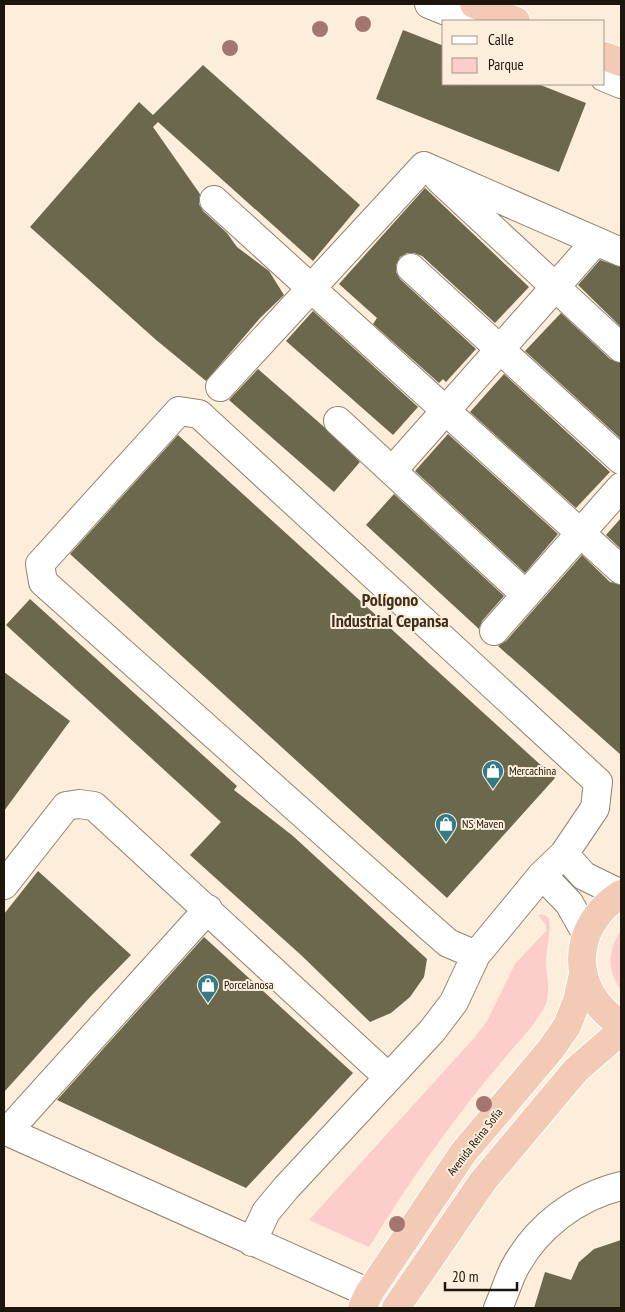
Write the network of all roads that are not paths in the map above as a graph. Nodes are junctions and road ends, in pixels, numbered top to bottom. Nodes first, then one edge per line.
1 (429, 4) edge
2 (474, 4) edge
3 (469, 20) edge
4 (514, 20) edge
5 (605, 56) edge
6 (621, 62) edge
7 (605, 77) edge
8 (621, 84) edge
9 (424, 166) junction
10 (214, 200) dead end
11 (596, 240) junction
12 (621, 252) edge
13 (411, 268) dead end
14 (555, 287) junction
15 (311, 288) junction
16 (621, 348) edge
17 (500, 349) junction
18 (220, 387) dead end
19 (446, 410) junction
20 (338, 421) dead end
21 (621, 460) edge
22 (392, 471) junction
23 (621, 487) edge
24 (580, 533) junction
25 (621, 570) edge
26 (526, 595) junction
27 (494, 631) dead end
28 (564, 854) junction
29 (542, 876) junction
30 (4, 885) edge
31 (621, 894) edge
32 (208, 909) junction
33 (432, 929) junction
34 (586, 933) junction
35 (481, 949) junction
36 (583, 975) junction
37 (461, 984) junction
38 (621, 1024) edge
39 (621, 1031) edge
40 (388, 1077) junction
41 (5, 1131) edge
42 (621, 1186) edge
43 (252, 1242) junction
44 (365, 1301) edge
45 (396, 1308) edge
46 (498, 1308) edge

1 - 3 street
2 - 4 highway
5 - 6 highway
7 - 8 street
9 - 11 street
9 - 14 street
9 - 15 street
10 - 15 street
11 - 12 street
11 - 14 street
13 - 17 street
14 - 16 street
14 - 17 street
15 - 18 street
15 - 19 street
17 - 19 street
17 - 21 street
19 - 22 street
19 - 24 street
20 - 22 street
22 - 26 street
23 - 24 street
24 - 25 street
24 - 26 street
26 - 27 street
28 - 29 street
28 - 31 street
28 - 33 street
29 - 34 street
29 - 35 street
30 - 32 street
31 - 34 highway
32 - 40 street
32 - 41 street
33 - 35 street
33 - 37 street
34 - 36 highway
35 - 37 street
36 - 38 highway
36 - 44 highway, Avenida Reina Sofía
37 - 40 street
39 - 45 highway
40 - 43 street
41 - 43 street
42 - 46 street
43 - 44 street

